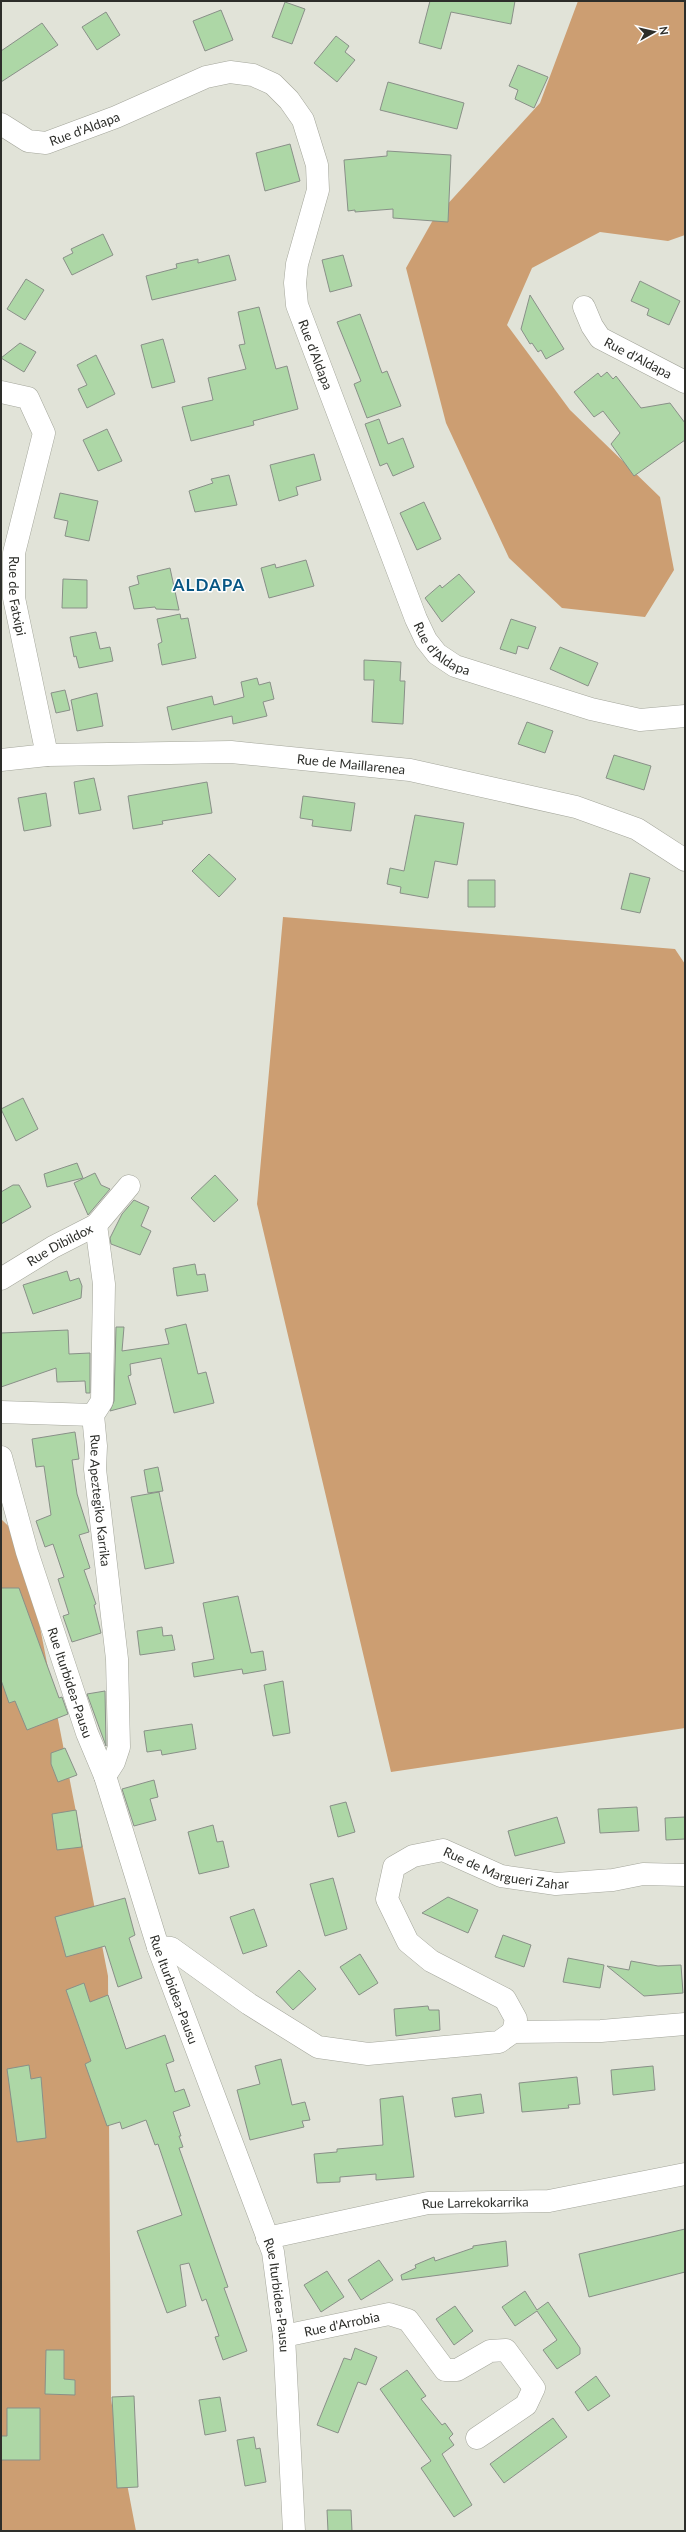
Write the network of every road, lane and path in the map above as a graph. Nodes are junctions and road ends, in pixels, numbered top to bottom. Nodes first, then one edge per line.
1 (1, 124) edge
2 (584, 307) dead end
3 (685, 382) edge
4 (1, 392) edge
5 (685, 716) edge
6 (47, 755) junction
7 (1, 760) edge
8 (685, 860) edge
9 (129, 1186) dead end
10 (96, 1225) junction
11 (1, 1279) edge
12 (1, 1412) edge
13 (93, 1415) junction
14 (1, 1457) edge
15 (106, 1776) junction
16 (685, 1875) edge
17 (158, 1947) junction
18 (685, 2024) edge
19 (513, 2032) junction
20 (685, 2174) edge
21 (267, 2238) junction
22 (284, 2336) junction
23 (477, 2438) dead end
24 (294, 2531) edge

1 - 5 street, Rue d'Aldapa
2 - 3 street, Rue d'Aldapa
4 - 6 street, Rue de Fatxipi
6 - 7 street, Rue de Maillarenea
6 - 8 street, Rue de Maillarenea
9 - 10 street, Rue Dibildox
10 - 11 street, Rue Dibildox
10 - 13 street, Rue Apeztegiko Karrika
12 - 13 street
13 - 15 street, Rue Apeztegiko Karrika
14 - 15 street, Rue Iturbidea-Pausu
15 - 17 street, Rue Iturbidea-Pausu
16 - 19 street, Rue de Margueri Zahar
17 - 19 street
17 - 21 street, Rue Iturbidea-Pausu
18 - 19 street
20 - 21 street, Rue Larrekokarrika
21 - 22 street, Rue Iturbidea-Pausu
22 - 23 street, Rue d'Arrobia
22 - 24 street, Rue Iturbidea-Pausu

